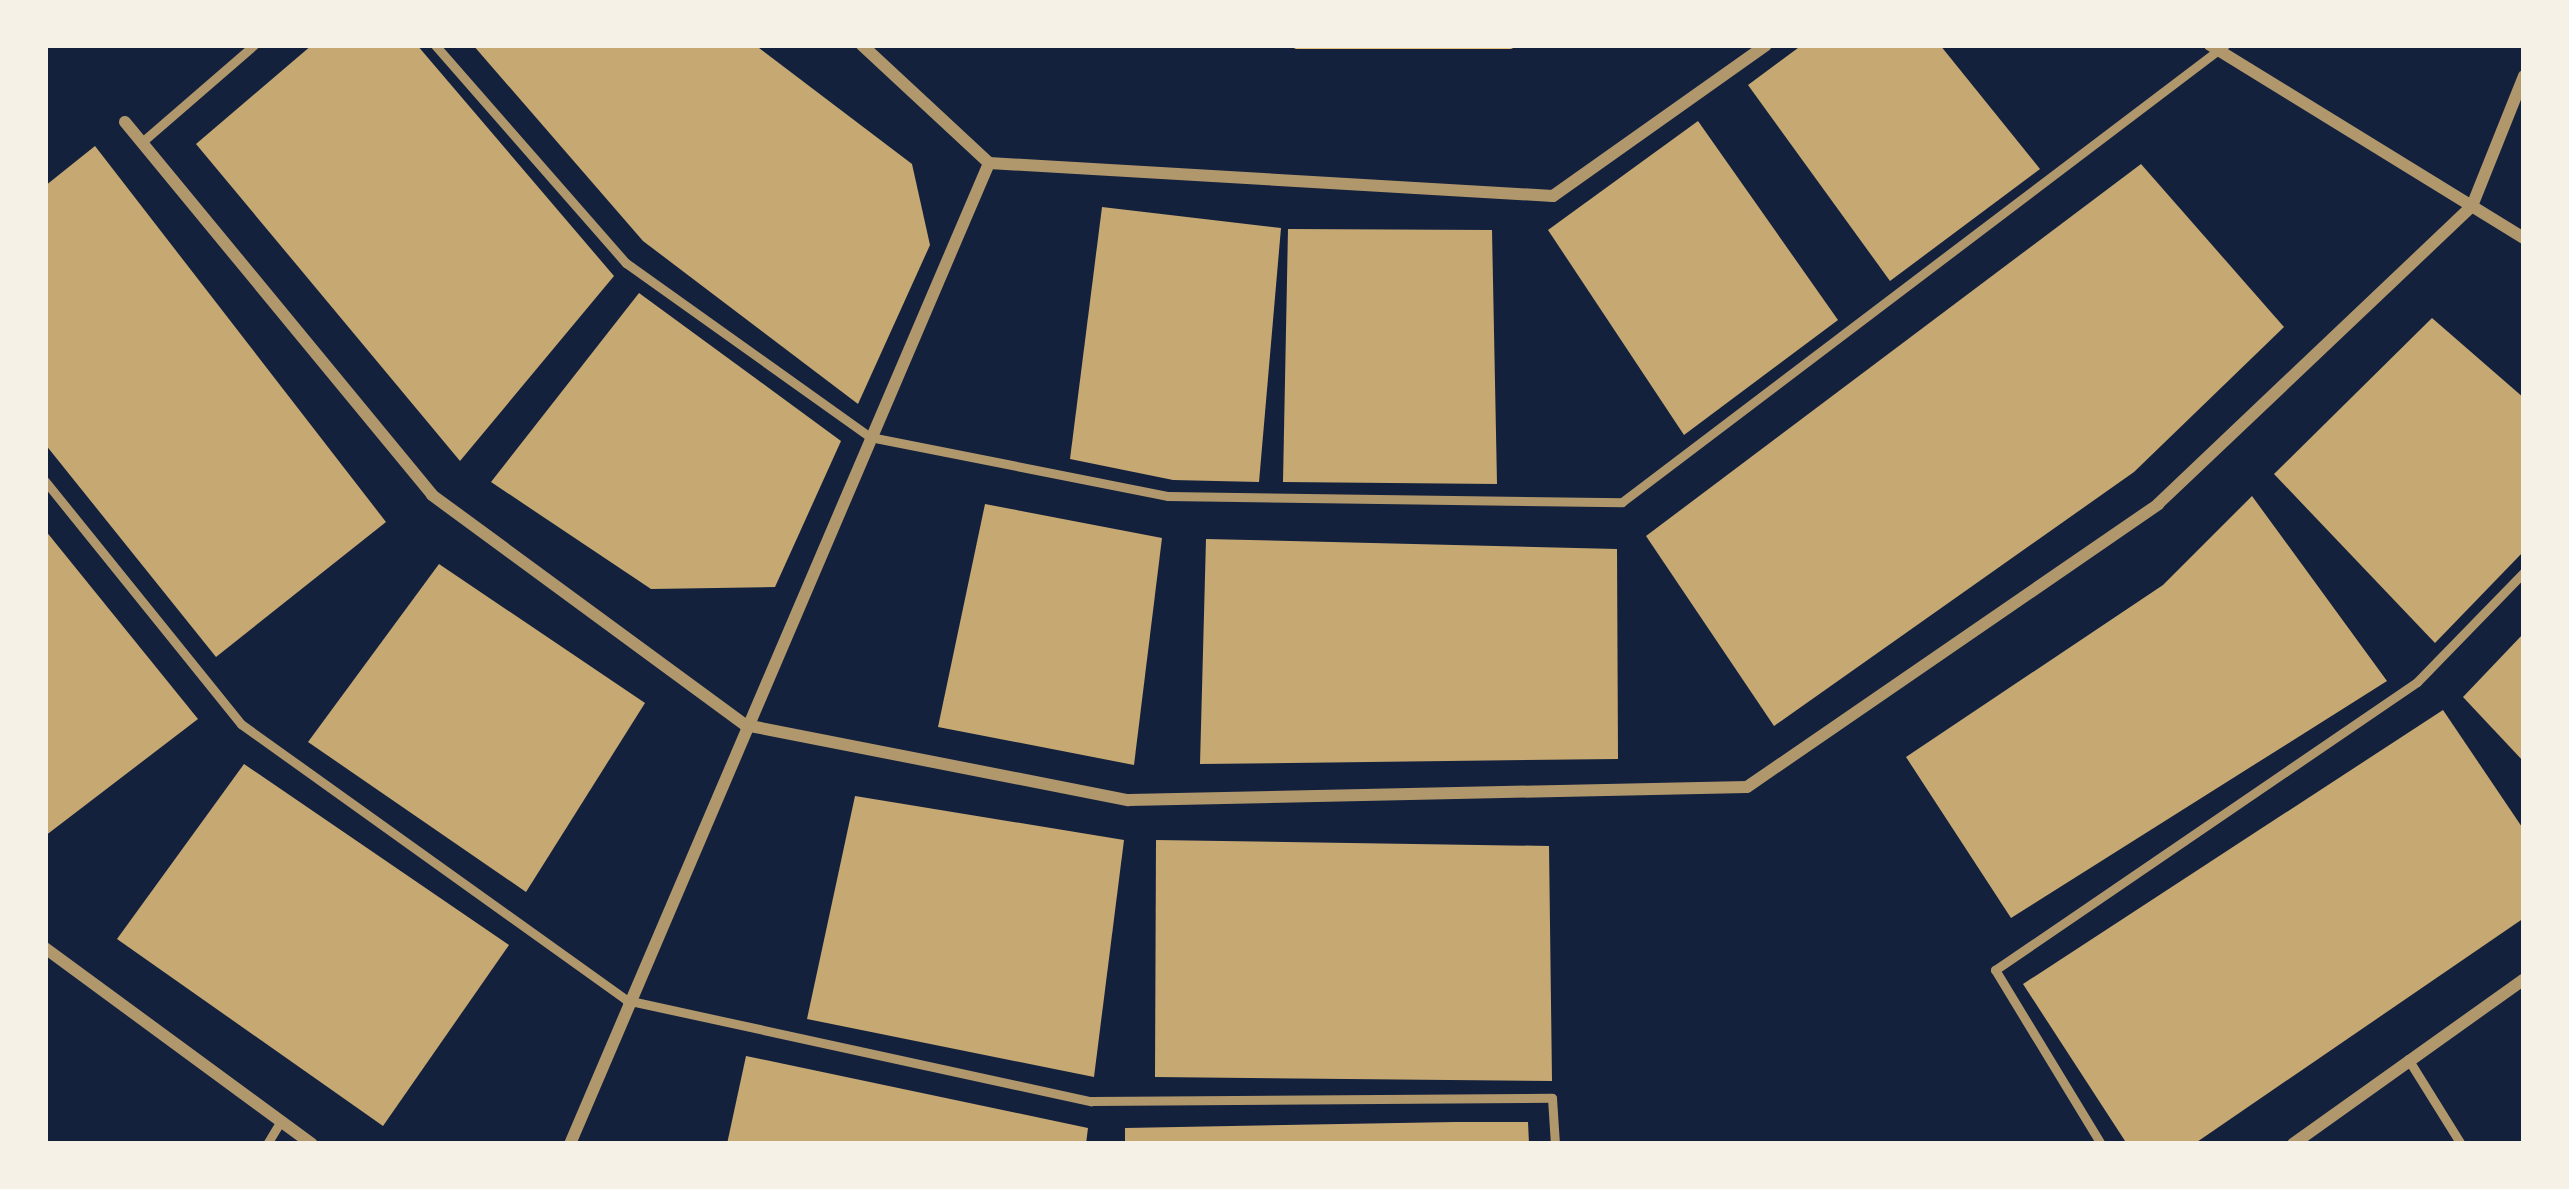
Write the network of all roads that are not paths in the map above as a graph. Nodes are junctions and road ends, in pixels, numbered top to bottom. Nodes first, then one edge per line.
1 (254, 45) edge
2 (435, 45) edge
3 (862, 45) edge
4 (1766, 45) edge
5 (2219, 48) edge
6 (2524, 76) edge
7 (125, 122) dead end
8 (142, 142) junction
9 (989, 163) junction
10 (2473, 206) junction
11 (2524, 238) edge
12 (870, 437) junction
13 (45, 481) edge
14 (2524, 572) edge
15 (745, 725) junction
16 (47, 956) edge
17 (2524, 979) edge
18 (626, 1000) junction
19 (2408, 1059) junction
20 (279, 1124) junction
21 (267, 1144) edge
22 (312, 1144) edge
23 (570, 1144) edge
24 (1555, 1144) edge
25 (2102, 1144) edge
26 (2293, 1144) edge
27 (2462, 1144) edge

1 - 8 lane
2 - 12 lane
3 - 9 street
4 - 9 street
5 - 10 street
5 - 12 lane
6 - 10 street
7 - 8 street
8 - 15 street
9 - 12 street
10 - 11 street
10 - 15 street
12 - 15 street
13 - 18 lane
14 - 25 lane
15 - 18 street
16 - 20 street
17 - 19 street
18 - 23 street
18 - 24 lane
19 - 26 street
19 - 27 lane
20 - 21 lane
20 - 22 street

